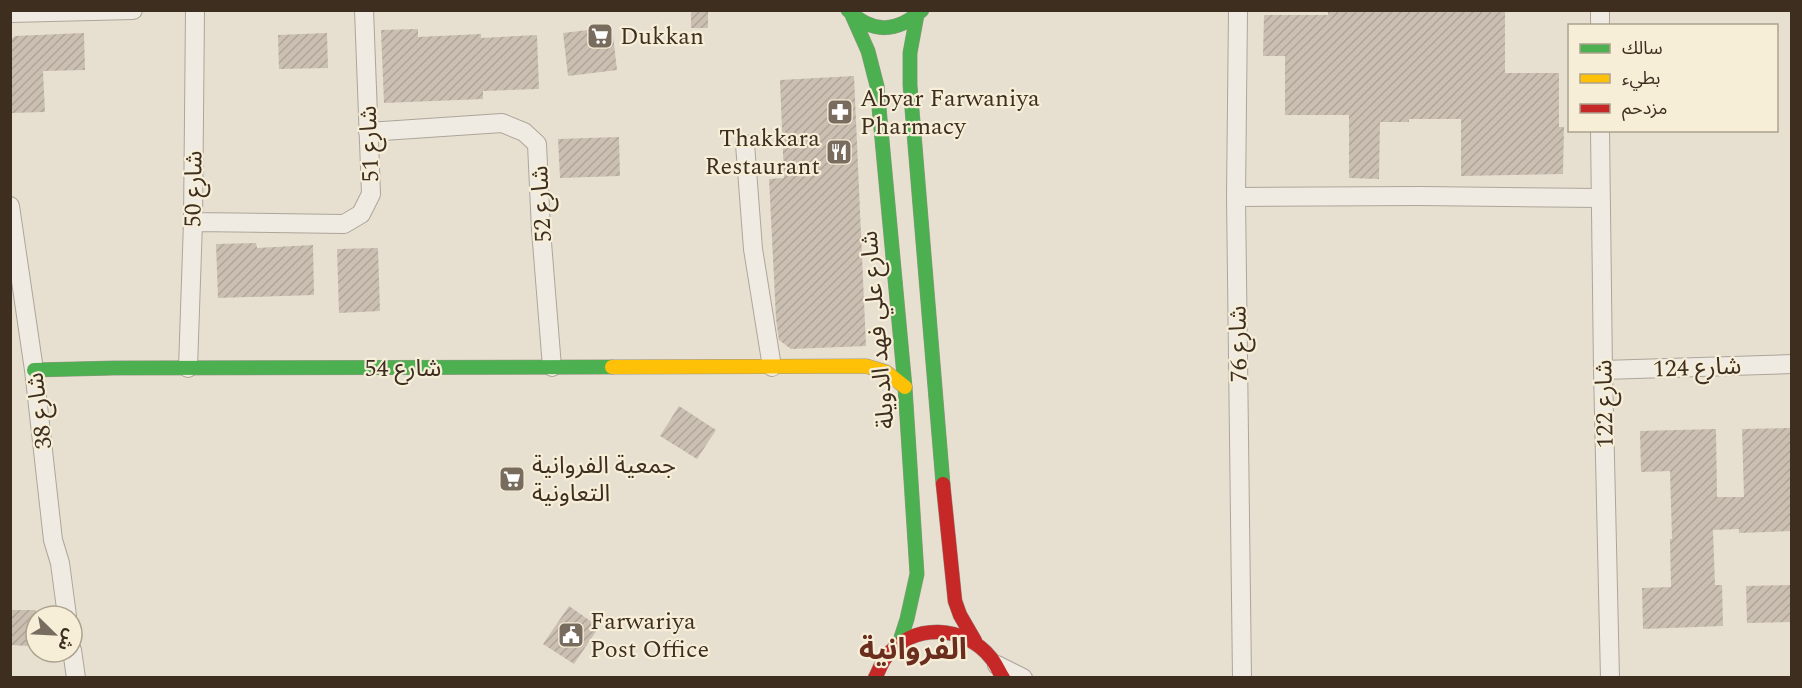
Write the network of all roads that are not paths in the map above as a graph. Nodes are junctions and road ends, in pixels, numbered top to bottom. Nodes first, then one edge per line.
1 (133, 10) edge
2 (195, 10) edge
3 (363, 10) edge
4 (1238, 10) edge
5 (100, 11) edge
6 (849, 12) edge
7 (10, 13) edge
8 (920, 13) edge
9 (368, 132) junction
10 (1600, 132) edge
11 (745, 144) dead end
12 (1236, 198) junction
13 (1600, 198) junction
14 (10, 206) edge
15 (193, 222) junction
16 (1791, 364) edge
17 (552, 367) junction
18 (772, 367) junction
19 (188, 368) junction
20 (34, 370) junction
21 (1603, 370) junction
22 (905, 387) junction
23 (65, 604) edge
24 (975, 641) junction
25 (899, 644) junction
26 (888, 654) junction
27 (1000, 671) edge
28 (860, 678) edge
29 (875, 678) edge
30 (1023, 678) edge
31 (1242, 678) edge
32 (1610, 678) edge

1 - 5 street
2 - 15 street, شارع 50
3 - 9 street, شارع 51
4 - 12 street, شارع 76
5 - 7 street
6 - 8 main road
6 - 22 main road, شارع علي فهد الدويلة
8 - 24 main road
9 - 15 street, شارع 51
9 - 17 street, شارع 52
10 - 13 street, شارع 122
11 - 18 street
12 - 13 street
12 - 31 street, شارع 76
13 - 21 street, شارع 122
14 - 20 street, شارع 38
15 - 19 street, شارع 50
16 - 21 street, شارع 124
17 - 18 main road, شارع 54
17 - 19 main road, شارع 54
18 - 22 main road, شارع 54
19 - 20 main road, شارع 54
20 - 23 street, شارع 38
21 - 32 street, شارع 122
22 - 25 main road, شارع علي فهد الدويلة
24 - 25 main road
24 - 27 main road
25 - 26 main road
26 - 28 main road
26 - 29 main road
27 - 30 street

